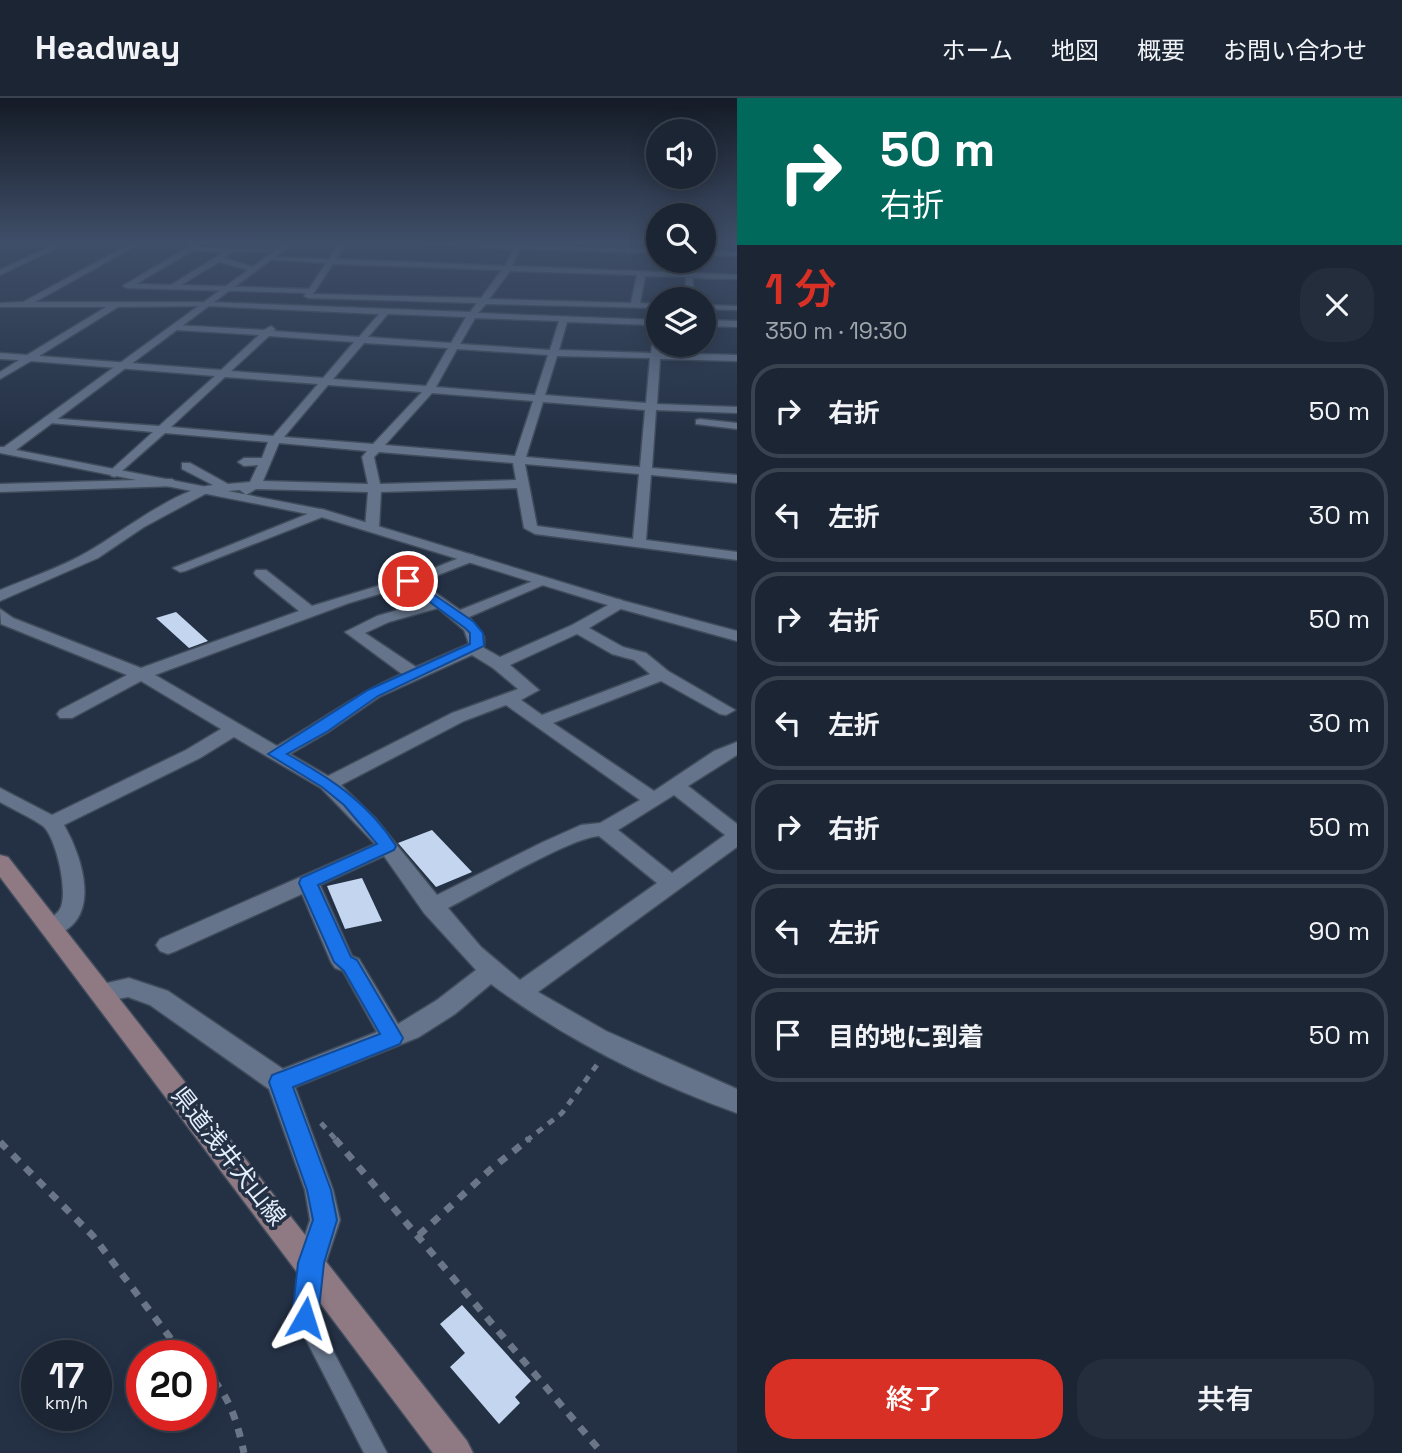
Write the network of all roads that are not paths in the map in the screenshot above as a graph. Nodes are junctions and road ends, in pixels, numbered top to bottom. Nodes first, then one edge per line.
1 (19, 307) edge
2 (112, 307) edge
3 (204, 307) edge
4 (278, 307) edge
5 (479, 307) edge
6 (716, 307) edge
7 (295, 308) junction
8 (737, 308) edge
9 (386, 312) junction
10 (472, 315) junction
11 (286, 316) dead end
12 (0, 318) edge
13 (564, 319) junction
14 (716, 323) edge
15 (276, 324) dead end
16 (646, 324) edge
17 (737, 324) edge
18 (177, 327) junction
19 (267, 333) junction
20 (360, 340) junction
21 (454, 346) junction
22 (554, 353) junction
23 (646, 355) edge
24 (0, 356) edge
25 (656, 357) edge
26 (710, 357) edge
27 (28, 358) junction
28 (737, 358) edge
29 (124, 366) junction
30 (224, 373) junction
31 (0, 376) edge
32 (325, 382) junction
33 (430, 389) junction
34 (539, 398) junction
35 (737, 410) edge
36 (651, 412) junction
37 (598, 414) dead end
38 (50, 419) junction
39 (680, 421) dead end
40 (692, 421) dead end
41 (737, 426) edge
42 (164, 429) junction
43 (275, 440) junction
44 (377, 449) junction
45 (4, 451) edge
46 (266, 461) junction
47 (519, 461) junction
48 (244, 462) dead end
49 (186, 466) dead end
50 (646, 472) junction
51 (115, 473) junction
52 (737, 479) edge
53 (172, 483) junction
54 (523, 484) junction
55 (254, 485) junction
56 (223, 486) junction
57 (0, 488) edge
58 (375, 488) junction
59 (204, 490) junction
60 (240, 496) junction
61 (320, 513) junction
62 (372, 528) junction
63 (639, 544) junction
64 (737, 556) edge
65 (469, 558) junction
66 (180, 568) dead end
67 (261, 573) dead end
68 (408, 581) junction
69 (543, 582) junction
70 (0, 596) edge
71 (439, 603) junction
72 (619, 604) junction
73 (310, 612) junction
74 (0, 614) edge
75 (458, 616) junction
76 (578, 628) junction
77 (737, 636) edge
78 (474, 649) junction
79 (499, 664) junction
80 (141, 674) junction
81 (414, 674) junction
82 (662, 675) junction
83 (507, 698) junction
84 (733, 710) edge
85 (66, 714) dead end
86 (539, 722) junction
87 (234, 730) junction
88 (737, 748) edge
89 (276, 754) junction
90 (328, 784) junction
91 (675, 786) junction
92 (0, 794) edge
93 (654, 800) junction
94 (52, 823) junction
95 (604, 829) junction
96 (737, 835) edge
97 (388, 846) junction
98 (0, 862) edge
99 (308, 883) junction
100 (671, 883) junction
101 (432, 907) junction
102 (52, 928) junction
103 (168, 945) dead end
104 (492, 970) junction
105 (521, 992) junction
106 (103, 993) junction
107 (393, 1038) junction
108 (280, 1082) junction
109 (737, 1101) edge
110 (311, 1263) junction
111 (376, 1453) edge
112 (455, 1453) edge

1 - 12 street
2 - 27 street
3 - 18 street
4 - 7 street
5 - 10 street
6 - 8 street
7 - 9 street
7 - 11 street
9 - 10 street
9 - 20 street
10 - 13 street
10 - 21 street
13 - 16 street
13 - 22 street
14 - 17 street
15 - 19 street
18 - 19 street
18 - 29 street
19 - 20 street
19 - 30 street
20 - 21 street
20 - 32 street
21 - 22 street
21 - 33 street
22 - 23 street
22 - 34 street
24 - 27 street
25 - 36 street
26 - 28 street
27 - 29 street
27 - 31 street
29 - 30 street
29 - 38 street
30 - 32 street
30 - 42 street
32 - 33 street
32 - 43 street
33 - 34 street
33 - 44 street
34 - 36 street
34 - 47 street
35 - 36 street
36 - 37 street
36 - 39 street
36 - 50 street
38 - 42 street
38 - 45 street
40 - 41 street
42 - 43 street
42 - 51 street
43 - 44 street
43 - 46 street
44 - 47 street
44 - 58 street
45 - 51 street
46 - 48 street
46 - 55 street
47 - 50 street
47 - 54 street
49 - 56 street
50 - 52 street
50 - 63 street
51 - 53 street
53 - 57 street
53 - 59 street
54 - 58 street
54 - 63 street
55 - 56 street
55 - 58 street
55 - 60 street
56 - 59 street
58 - 62 street
59 - 60 street
59 - 70 street
60 - 61 street
61 - 62 street
61 - 66 street
62 - 65 street
63 - 64 street
65 - 68 street
65 - 69 street
67 - 73 street
68 - 71 street
68 - 73 street
69 - 72 street
69 - 75 street
71 - 75 street
71 - 81 street
72 - 76 street
72 - 77 street
73 - 80 street
74 - 80 street
75 - 78 street
76 - 79 street
76 - 82 street
78 - 79 street
78 - 81 street
79 - 83 street
80 - 85 street
80 - 87 street
81 - 89 street
82 - 84 street
82 - 86 street
83 - 86 street
83 - 90 street
86 - 93 street
87 - 89 street
87 - 94 street
88 - 91 street
89 - 90 street
90 - 97 street
91 - 93 street
91 - 96 street
92 - 94 street
93 - 95 street
94 - 102 street
95 - 100 street
95 - 101 street
96 - 100 street
97 - 99 street
97 - 101 street
98 - 102 main road, 県道浅井犬山線
99 - 103 street
99 - 107 street
100 - 105 street
101 - 104 street
102 - 106 main road, 県道浅井犬山線
104 - 105 street
104 - 107 street
105 - 109 street
106 - 108 street
106 - 110 main road, 県道浅井犬山線
107 - 108 street
108 - 110 street
110 - 111 lane
110 - 112 main road, 県道浅井犬山線

